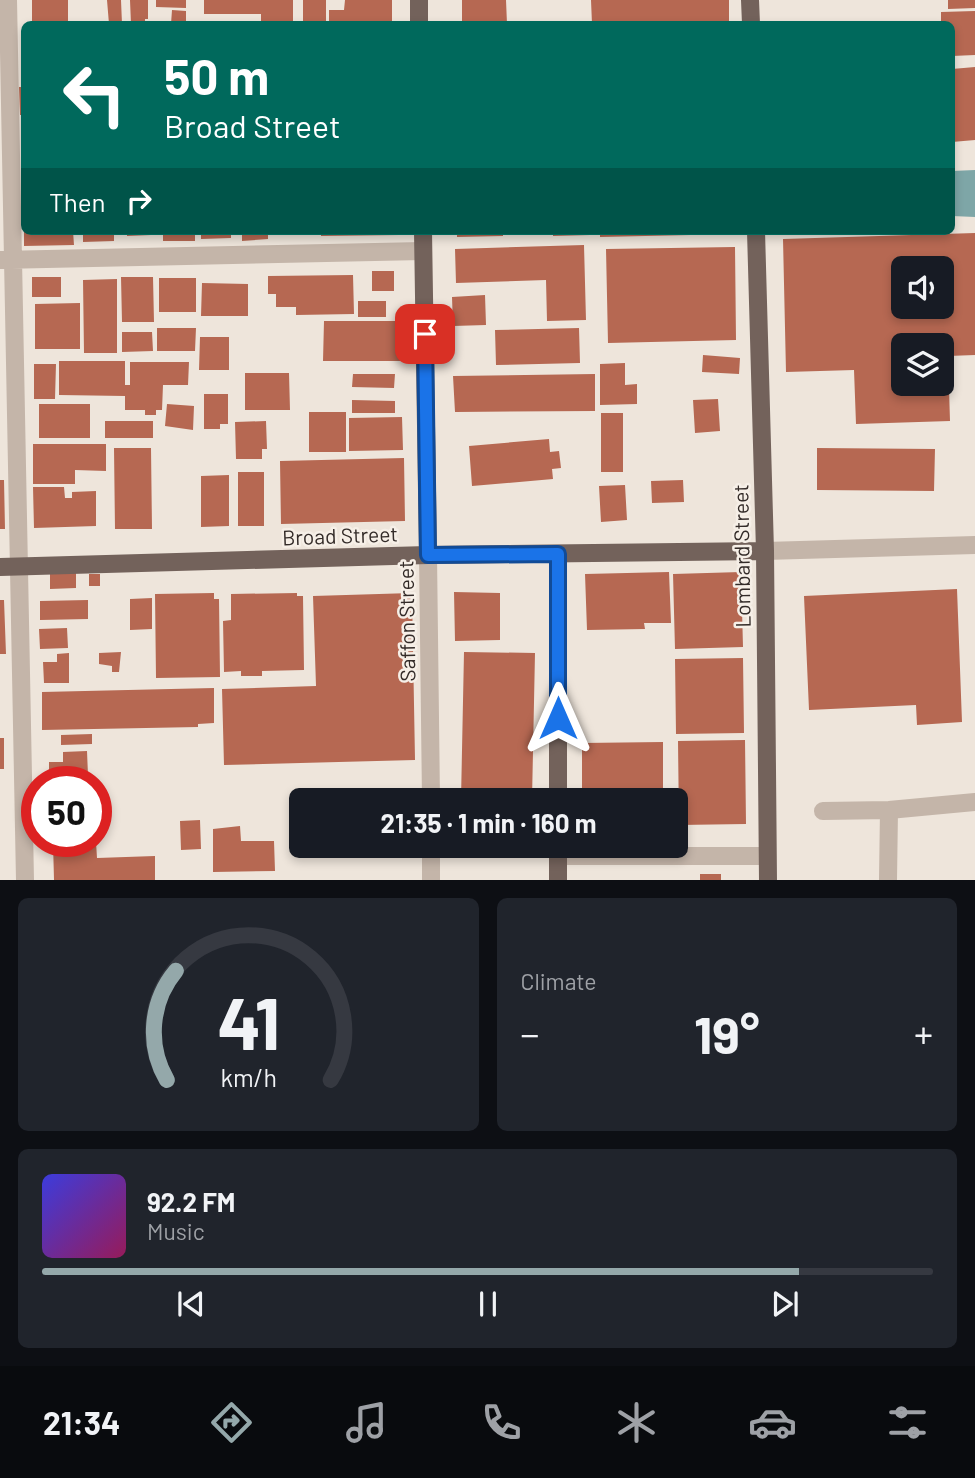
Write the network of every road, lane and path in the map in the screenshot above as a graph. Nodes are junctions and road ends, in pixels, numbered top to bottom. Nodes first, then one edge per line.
1 (8, 0) edge
2 (419, 0) edge
3 (750, 0) edge
4 (419, 21) edge
5 (751, 21) edge
6 (423, 235) edge
7 (756, 235) edge
8 (423, 251) junction
9 (7, 260) edge
10 (975, 545) edge
11 (765, 551) junction
12 (558, 554) junction
13 (428, 555) junction
14 (0, 567) edge
15 (19, 567) junction
16 (430, 788) edge
17 (558, 788) edge
18 (975, 802) edge
19 (889, 810) junction
20 (823, 811) dead end
21 (688, 854) edge
22 (768, 856) junction
23 (431, 858) edge
24 (558, 858) edge
25 (26, 880) edge
26 (431, 880) edge
27 (558, 880) edge
28 (768, 880) edge
29 (888, 880) edge

1 - 9 street
2 - 4 main road
3 - 5 main road
6 - 8 main road, Saffon Street
7 - 11 main road, Lombard Street
8 - 9 street
8 - 13 main road, Saffon Street
9 - 15 street
10 - 11 street
11 - 12 main road, Broad Street
11 - 22 main road, Lombard Street
12 - 13 main road, Broad Street
12 - 17 main road
13 - 15 main road, Broad Street
13 - 16 street, Saffon Street
14 - 15 main road, Broad Street
15 - 25 street
18 - 19 street
19 - 20 street
19 - 29 street
21 - 22 street
22 - 28 main road, Lombard Street
23 - 26 street
24 - 27 main road

